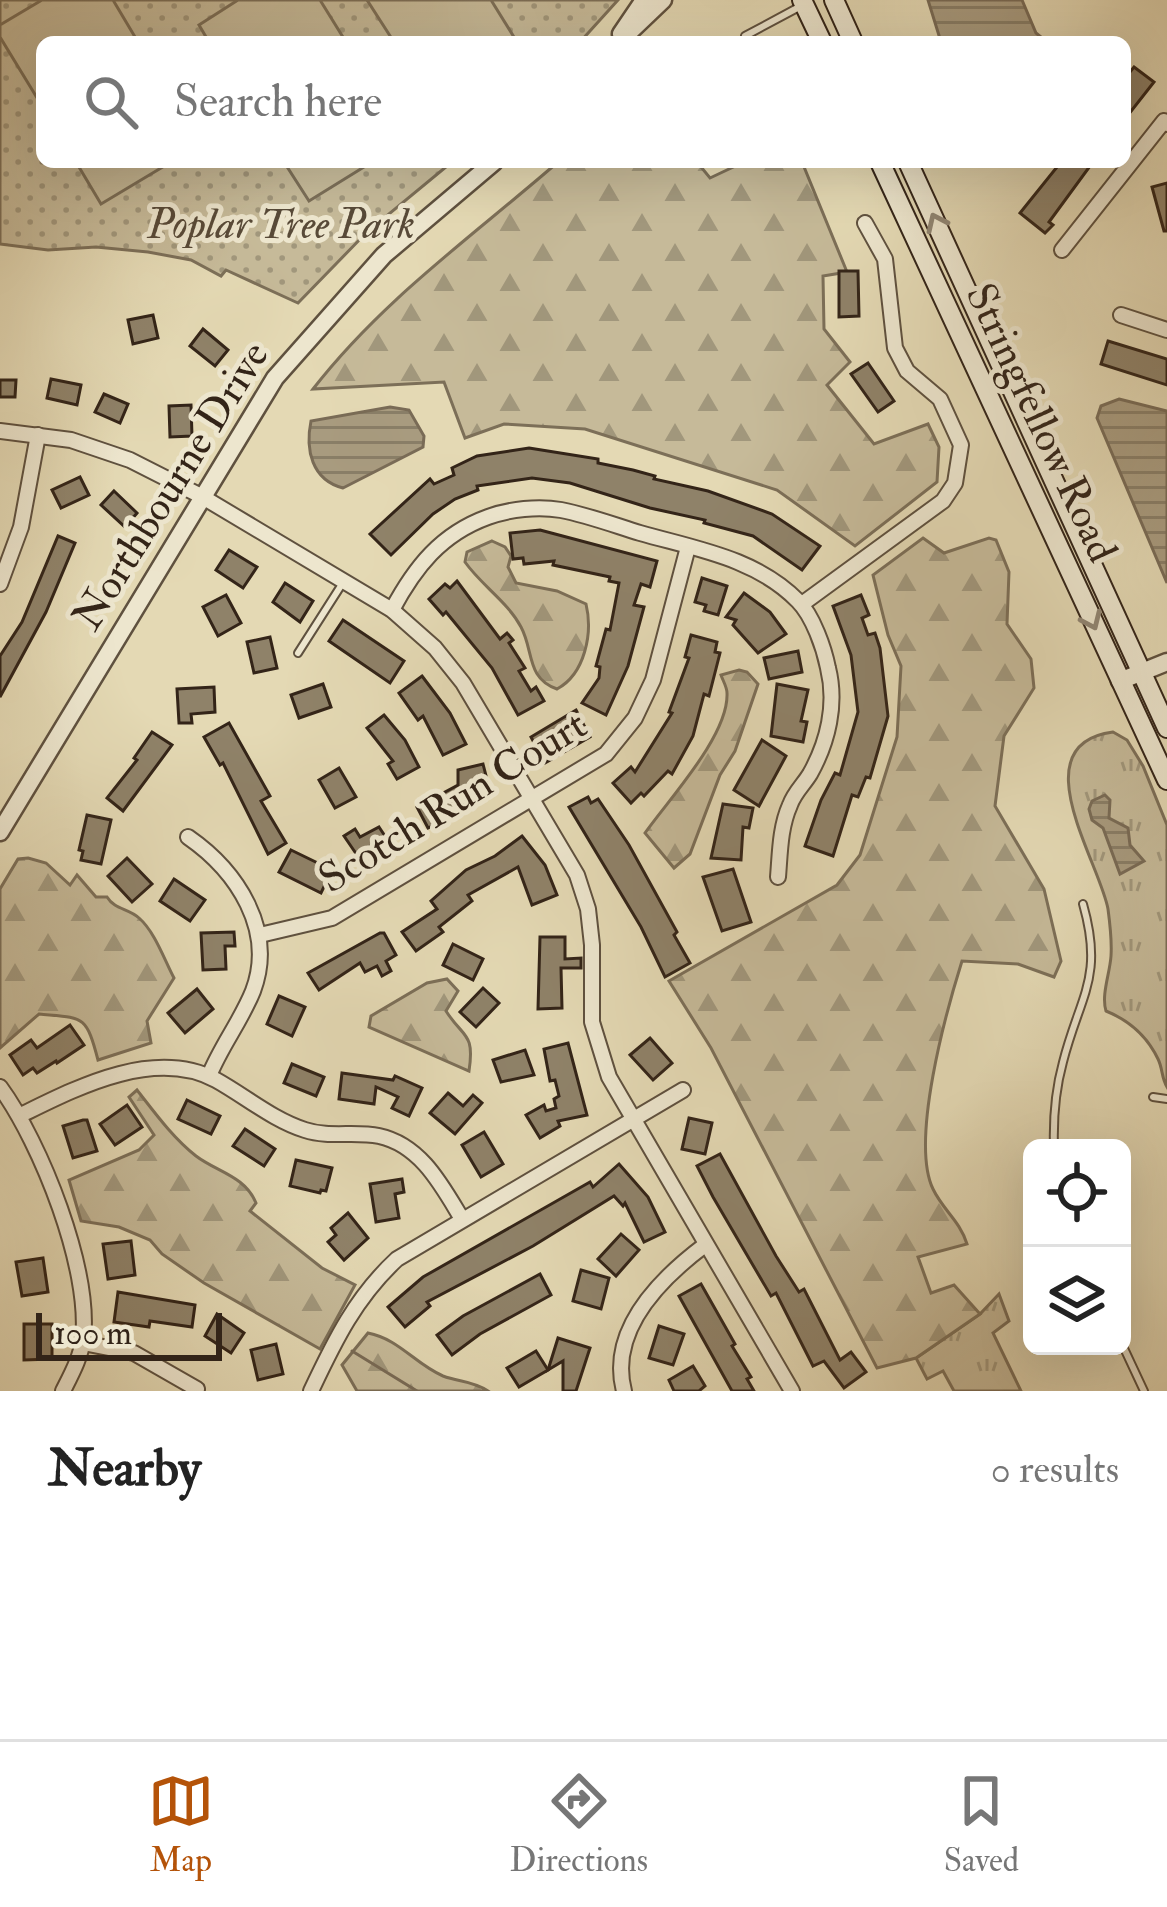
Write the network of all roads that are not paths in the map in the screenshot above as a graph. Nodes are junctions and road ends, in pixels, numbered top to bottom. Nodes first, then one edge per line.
1 (644, 0) edge
2 (663, 0) edge
3 (834, 0) edge
4 (803, 2) edge
5 (622, 36) edge
6 (624, 36) edge
7 (745, 36) dead end
8 (819, 36) edge
9 (850, 36) edge
10 (1167, 124) edge
11 (1131, 163) edge
12 (487, 168) edge
13 (883, 168) edge
14 (911, 168) edge
15 (1127, 168) edge
16 (865, 223) dead end
17 (1062, 250) dead end
18 (1120, 315) dead end
19 (1167, 330) edge
20 (0, 430) edge
21 (38, 435) junction
22 (201, 496) junction
23 (688, 547) junction
24 (344, 581) junction
25 (0, 584) edge
26 (802, 604) junction
27 (392, 610) junction
28 (298, 653) dead end
29 (1167, 662) edge
30 (1141, 673) junction
31 (1120, 682) junction
32 (1160, 692) edge
33 (1130, 703) junction
34 (1167, 728) edge
35 (1167, 780) edge
36 (534, 801) junction
37 (0, 832) edge
38 (188, 837) dead end
39 (778, 877) dead end
40 (1083, 904) dead end
41 (260, 934) junction
42 (209, 1076) junction
43 (0, 1087) edge
44 (683, 1090) dead end
45 (1153, 1097) dead end
46 (1167, 1099) edge
47 (21, 1115) junction
48 (631, 1119) junction
49 (1054, 1139) edge
50 (462, 1219) junction
51 (705, 1245) junction
52 (82, 1343) junction
53 (1127, 1355) edge
54 (197, 1389) edge
55 (63, 1391) edge
56 (311, 1391) edge
57 (624, 1391) edge
58 (792, 1391) edge
59 (1144, 1391) edge

1 - 5 street
2 - 6 street
3 - 9 main road
4 - 7 lane
4 - 8 main road
10 - 11 street
12 - 22 street, Northbourne Drive
13 -> 31 main road, Stringfellow Road
30 -> 14 main road, Stringfellow Road
15 - 17 street
16 - 26 street
18 - 19 street
20 - 21 street
21 - 22 street
21 - 25 street
22 - 24 street
22 - 37 street, Northbourne Drive
23 - 26 street
23 - 27 street
23 - 36 street, Scotch Run Court
24 - 27 street
24 - 28 lane
26 - 39 street
27 - 36 street
29 - 30 street
30 - 31 street
30 - 32 main road, Stringfellow Road
31 - 33 main road, Stringfellow Road
32 - 33 street
32 - 34 main road, Stringfellow Road
33 - 35 main road, Stringfellow Road
36 - 41 street, Scotch Run Court
36 - 48 street
38 - 41 street
40 - 49 lane
41 - 42 street
42 - 47 street
42 - 50 street
43 - 47 street
44 - 48 street
45 - 46 lane
47 - 52 street
48 - 50 street
48 - 51 street
50 - 56 street
51 - 57 street
51 - 58 street
52 - 54 street
52 - 55 street
53 - 59 lane

